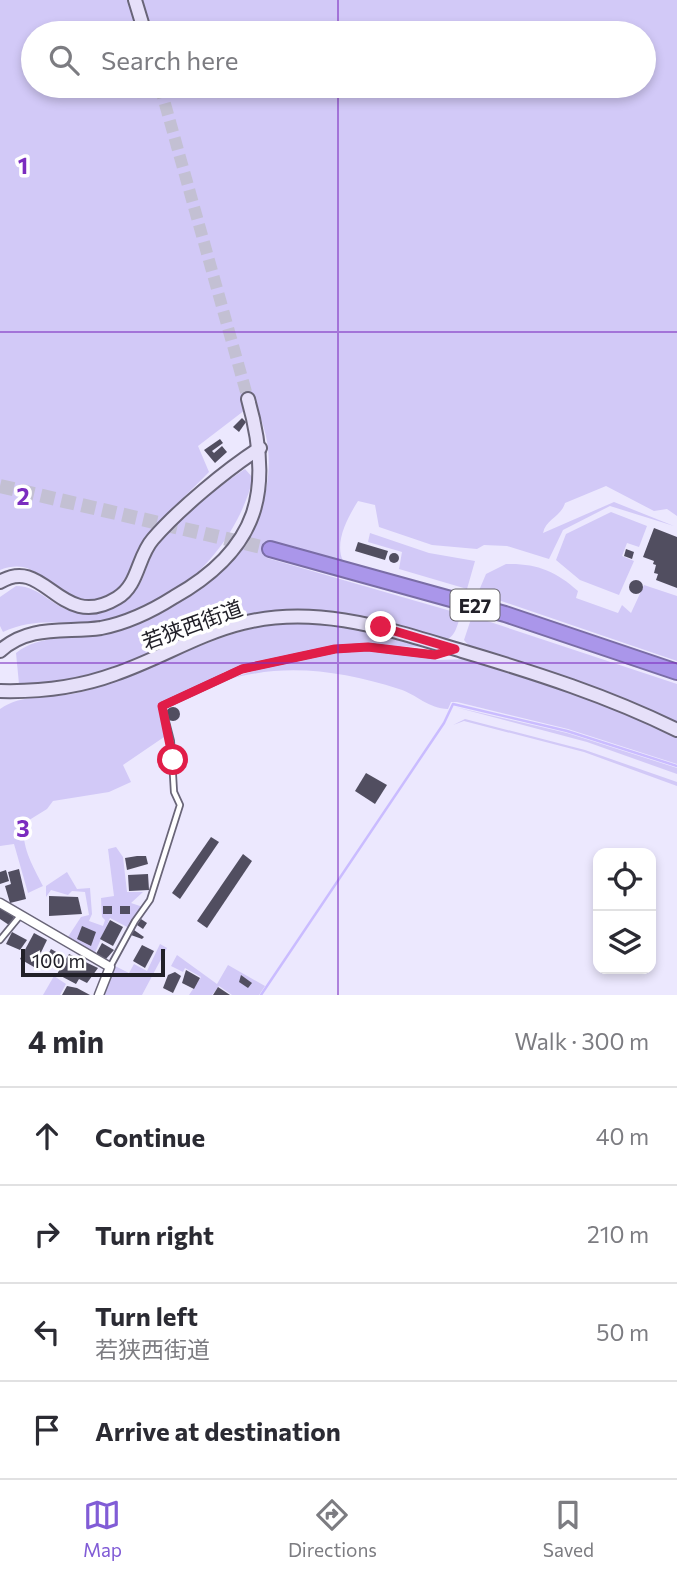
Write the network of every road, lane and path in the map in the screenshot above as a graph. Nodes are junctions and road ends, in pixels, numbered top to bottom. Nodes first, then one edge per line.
1 (135, 0) edge
2 (141, 21) edge
3 (248, 399) tunnel mouth
4 (260, 448) junction
5 (270, 549) tunnel mouth
6 (0, 582) edge
7 (0, 649) edge
8 (455, 649) junction
9 (677, 673) edge
10 (0, 691) edge
11 (677, 730) edge
12 (0, 903) edge
13 (19, 917) junction
14 (0, 940) edge
15 (110, 967) junction
16 (99, 995) edge

1 - 2 street
3 - 4 street
4 - 6 street
4 - 7 street
5 - 9 highway, E27
8 - 10 street, 若狭西街道
8 - 11 street, 若狭西街道
8 - 15 lane
12 - 13 street
13 - 14 lane
13 - 15 street
15 - 16 street

